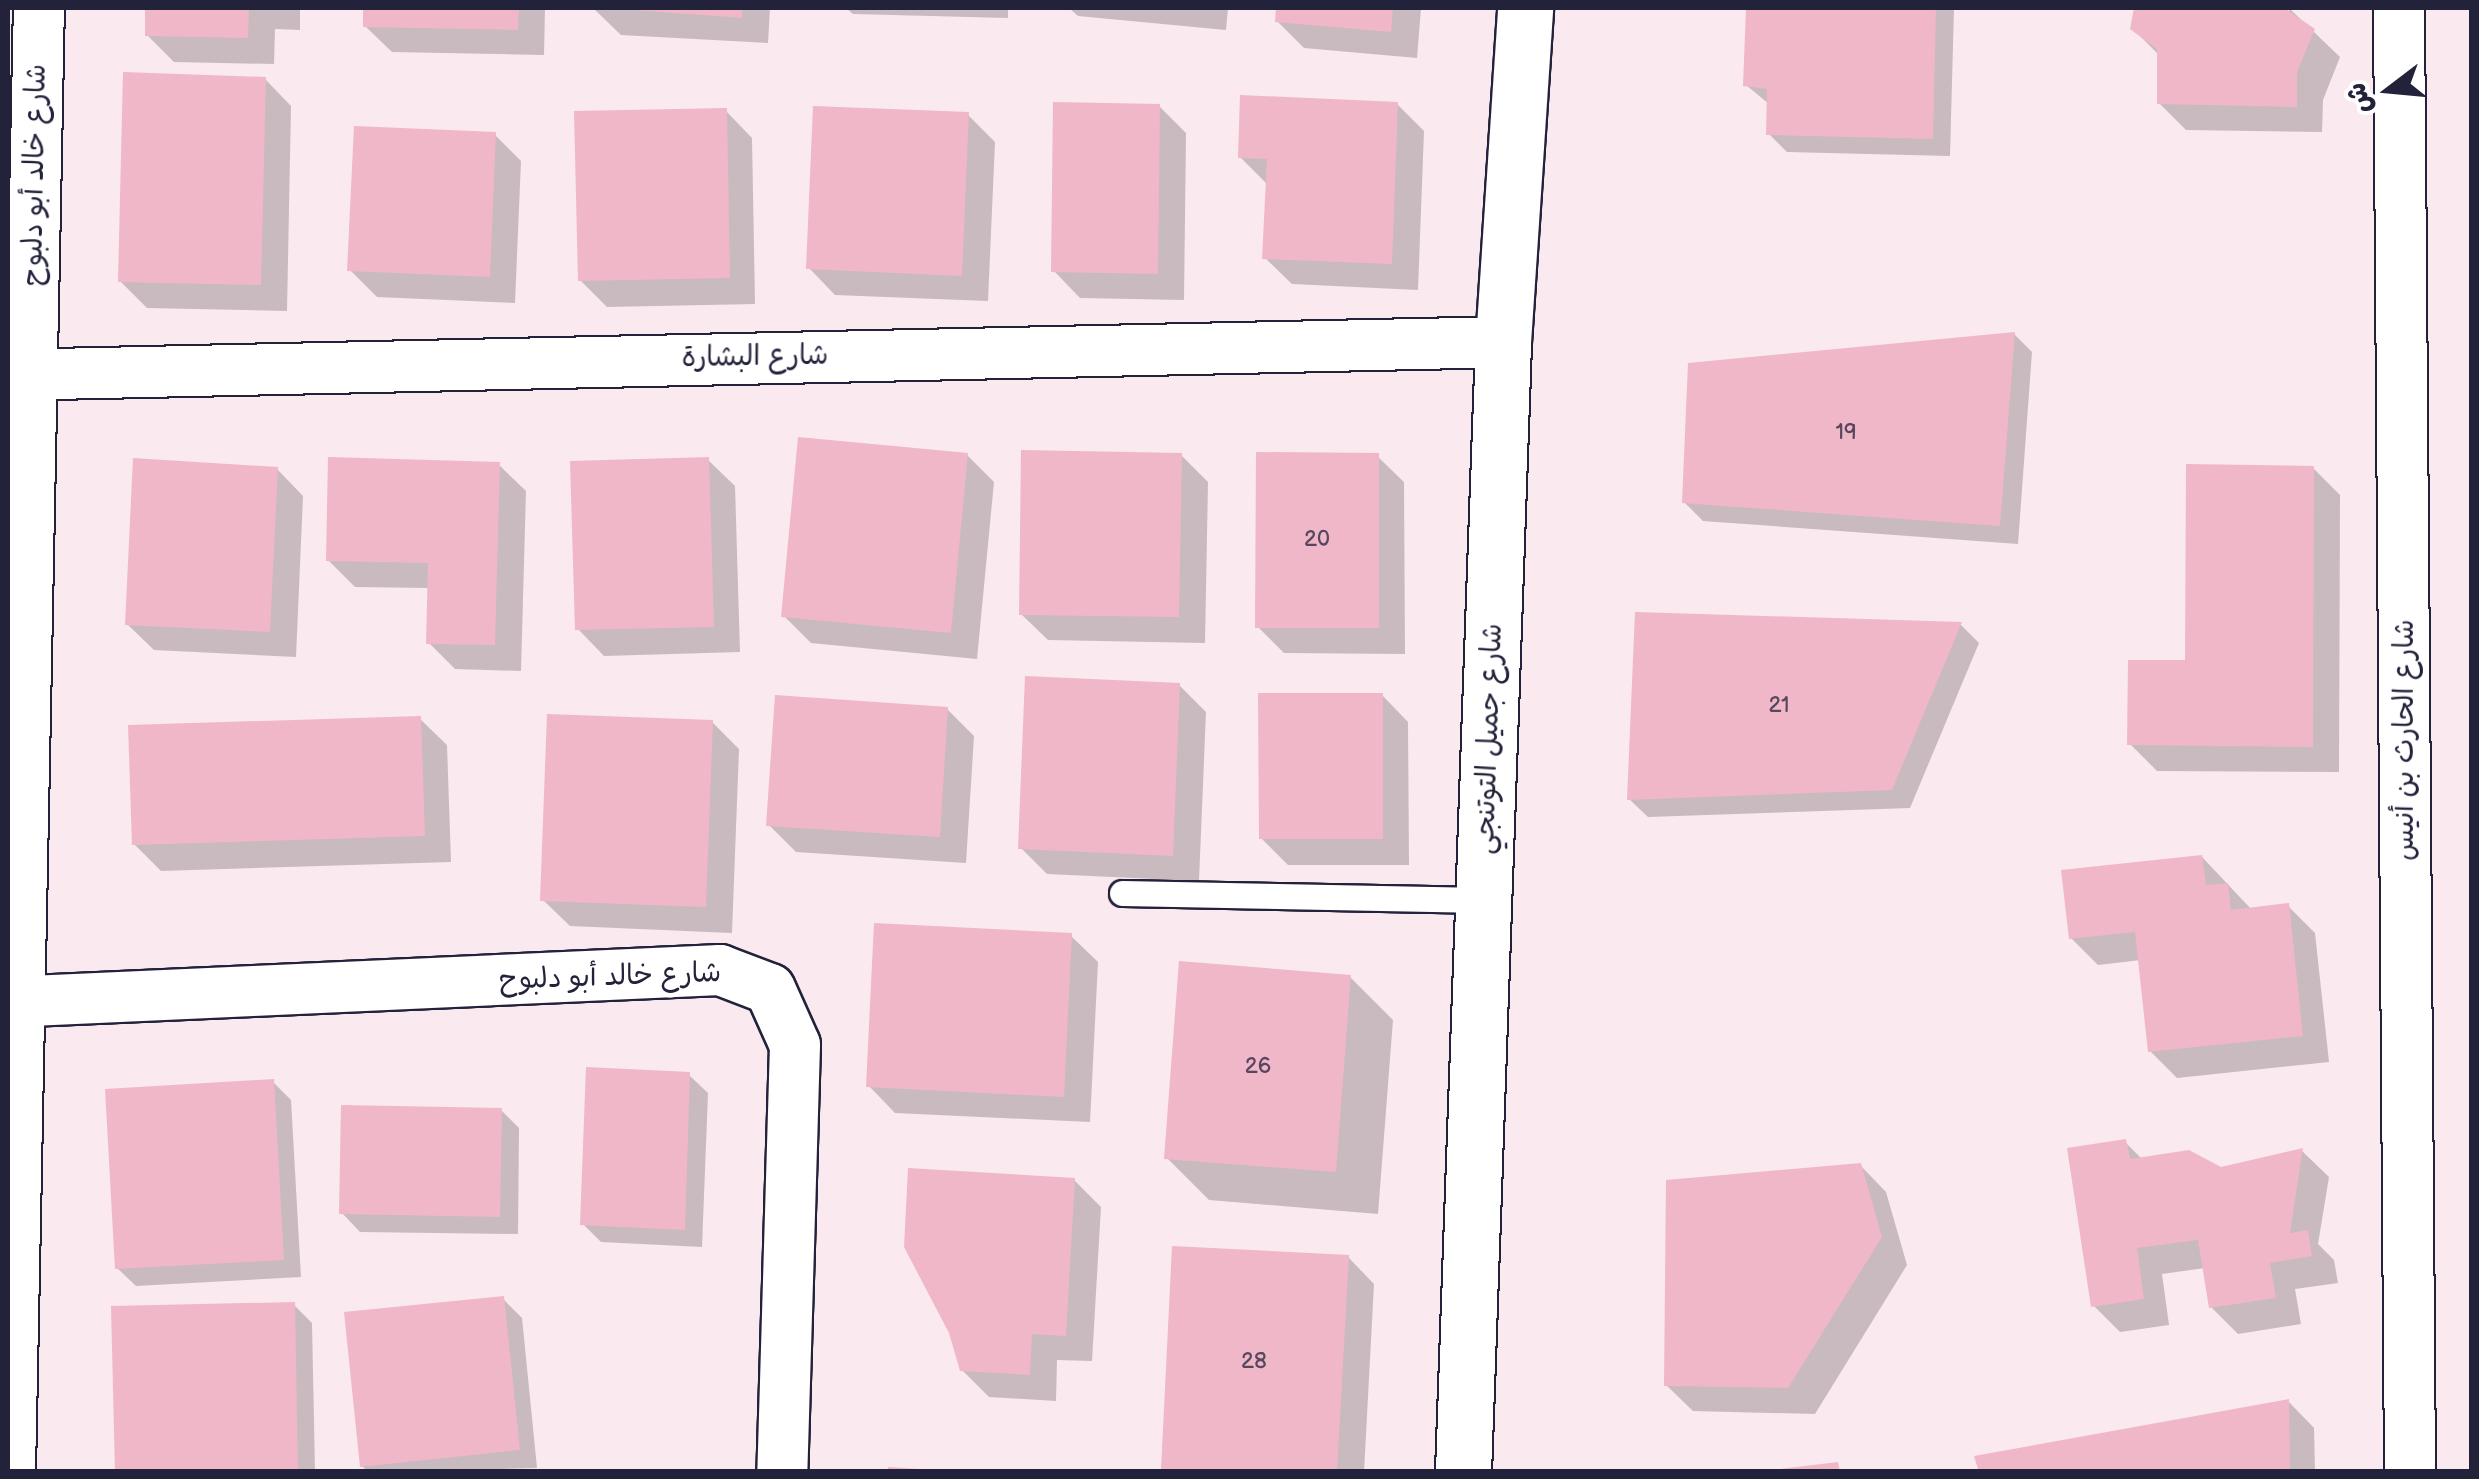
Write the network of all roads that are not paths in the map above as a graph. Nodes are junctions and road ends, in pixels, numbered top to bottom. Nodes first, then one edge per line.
1 (38, 8) edge
2 (1525, 8) edge
3 (2399, 8) edge
4 (1502, 342) junction
5 (19, 375) edge
6 (1122, 893) dead end
7 (1484, 900) junction
8 (13, 1002) edge
9 (10, 1472) edge
10 (782, 1472) edge
11 (1463, 1472) edge
12 (2410, 1472) edge

1 - 5 street, شارع خالد أبو دلبوح
2 - 4 street, شارع جميل التوتنجي
3 - 12 street, شارع الحارث بن أنيس
4 - 5 street, شارع البشارة
4 - 7 street, شارع جميل التوتنجي
5 - 8 street, شارع خالد أبو دلبوح
6 - 7 lane
7 - 11 street, شارع جميل التوتنجي
8 - 9 street, شارع خالد أبو دلبوح
8 - 10 street, شارع خالد أبو دلبوح

